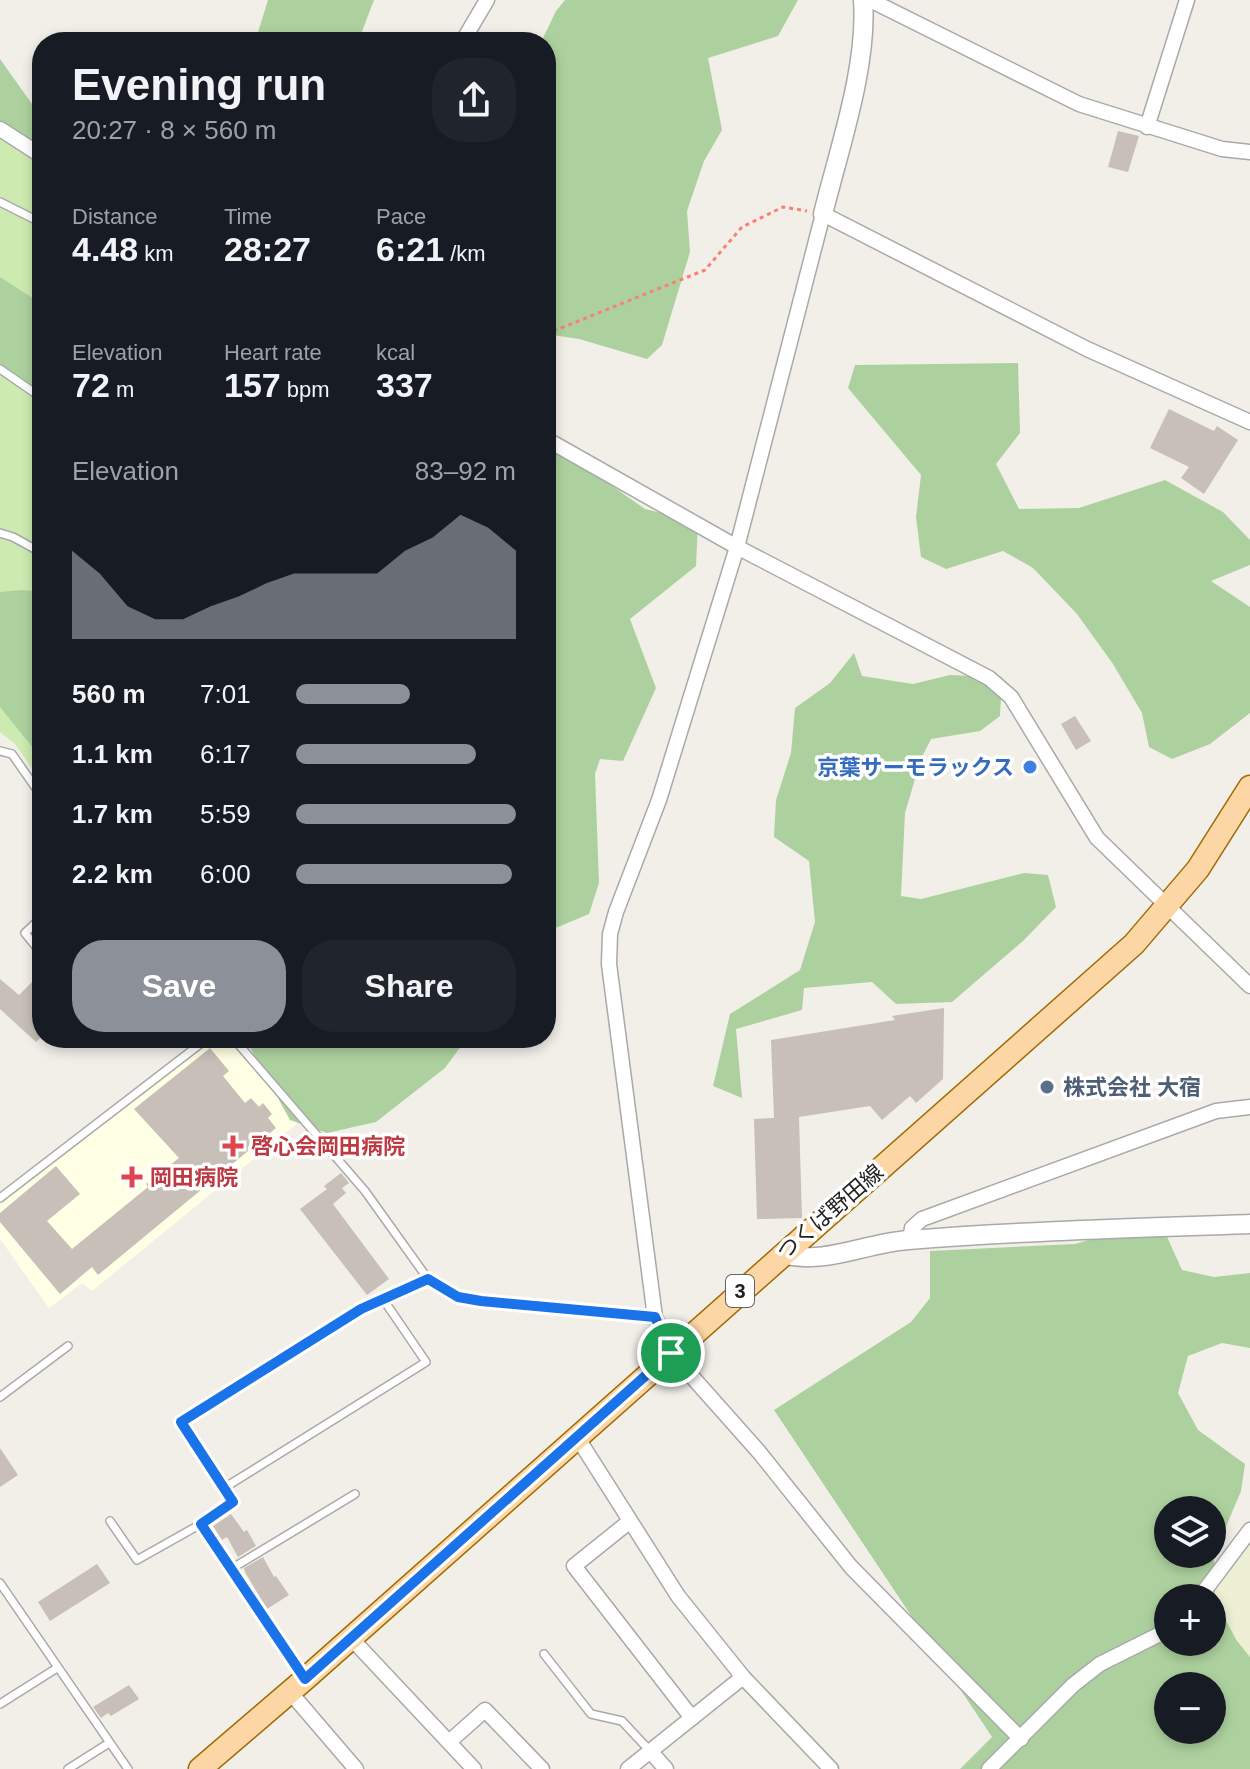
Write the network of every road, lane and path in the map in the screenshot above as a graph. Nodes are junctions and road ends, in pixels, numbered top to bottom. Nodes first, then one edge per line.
1 (487, 0) edge
2 (863, 0) edge
3 (870, 0) edge
4 (1187, 0) edge
5 (468, 32) edge
6 (1147, 127) junction
7 (0, 129) edge
8 (32, 150) edge
9 (1250, 152) edge
10 (0, 202) edge
11 (823, 214) junction
12 (32, 218) edge
13 (556, 330) edge
14 (0, 369) edge
15 (32, 391) edge
16 (1250, 422) edge
17 (556, 445) edge
18 (0, 533) edge
19 (32, 547) edge
20 (737, 547) junction
21 (0, 751) edge
22 (32, 783) edge
23 (1250, 787) edge
24 (1169, 906) junction
25 (32, 926) edge
26 (32, 942) edge
27 (1250, 986) edge
28 (195, 1048) edge
29 (242, 1048) edge
30 (1250, 1107) edge
31 (0, 1198) edge
32 (1250, 1224) edge
33 (910, 1240) junction
34 (781, 1254) junction
35 (428, 1279) junction
36 (383, 1299) junction
37 (655, 1317) junction
38 (68, 1346) dead end
39 (671, 1353) junction
40 (0, 1397) edge
41 (577, 1437) junction
42 (224, 1488) junction
43 (355, 1494) dead end
44 (110, 1521) dead end
45 (630, 1521) junction
46 (201, 1524) junction
47 (1250, 1530) edge
48 (231, 1569) junction
49 (0, 1583) edge
50 (1210, 1584) edge
51 (350, 1637) junction
52 (1154, 1637) edge
53 (544, 1654) dead end
54 (57, 1668) junction
55 (743, 1677) junction
56 (298, 1685) junction
57 (0, 1704) edge
58 (692, 1718) junction
59 (1021, 1739) junction
60 (449, 1742) junction
61 (109, 1743) junction
62 (650, 1751) junction
63 (68, 1769) edge
64 (128, 1769) edge
65 (200, 1769) edge
66 (356, 1769) edge
67 (474, 1769) edge
68 (542, 1769) edge
69 (628, 1769) edge
70 (666, 1769) edge
71 (831, 1769) edge
72 (989, 1769) edge

1 - 5 street
2 - 11 street
3 - 6 street
4 - 6 street
6 - 9 street
7 - 8 street
10 - 12 lane
11 - 13 path
11 - 16 street
11 - 20 street
14 - 15 lane
17 - 20 street
18 - 19 lane
20 - 24 street
20 - 37 street
21 - 22 lane
23 - 24 main road, つくば野田線 / 3
24 - 27 street
24 - 34 main road, つくば野田線 / 3
25 - 26 lane
28 - 31 lane
29 - 35 lane
30 - 33 street
32 - 33 street
33 - 34 street
34 - 39 main road, つくば野田線 / 3
35 - 36 lane
35 - 37 lane
36 - 42 lane
36 - 42 lane
37 - 39 street
38 - 40 lane
39 - 41 main road, つくば野田線 / 3
39 - 59 street
41 - 45 street
41 - 51 main road, つくば野田線 / 3
42 - 46 lane
43 - 48 lane
44 - 46 lane
45 - 55 street
45 - 58 street
46 - 48 lane
47 - 50 street
48 - 56 lane
49 - 54 lane
51 - 56 main road, つくば野田線 / 3
51 - 60 street
52 - 59 street
53 - 62 lane
54 - 57 lane
54 - 61 lane
55 - 58 street
55 - 71 street
56 - 65 main road, つくば野田線 / 3
56 - 66 street
58 - 62 street
59 - 72 street
60 - 67 street
60 - 68 street
61 - 63 lane
61 - 64 lane
62 - 69 street
62 - 70 street

